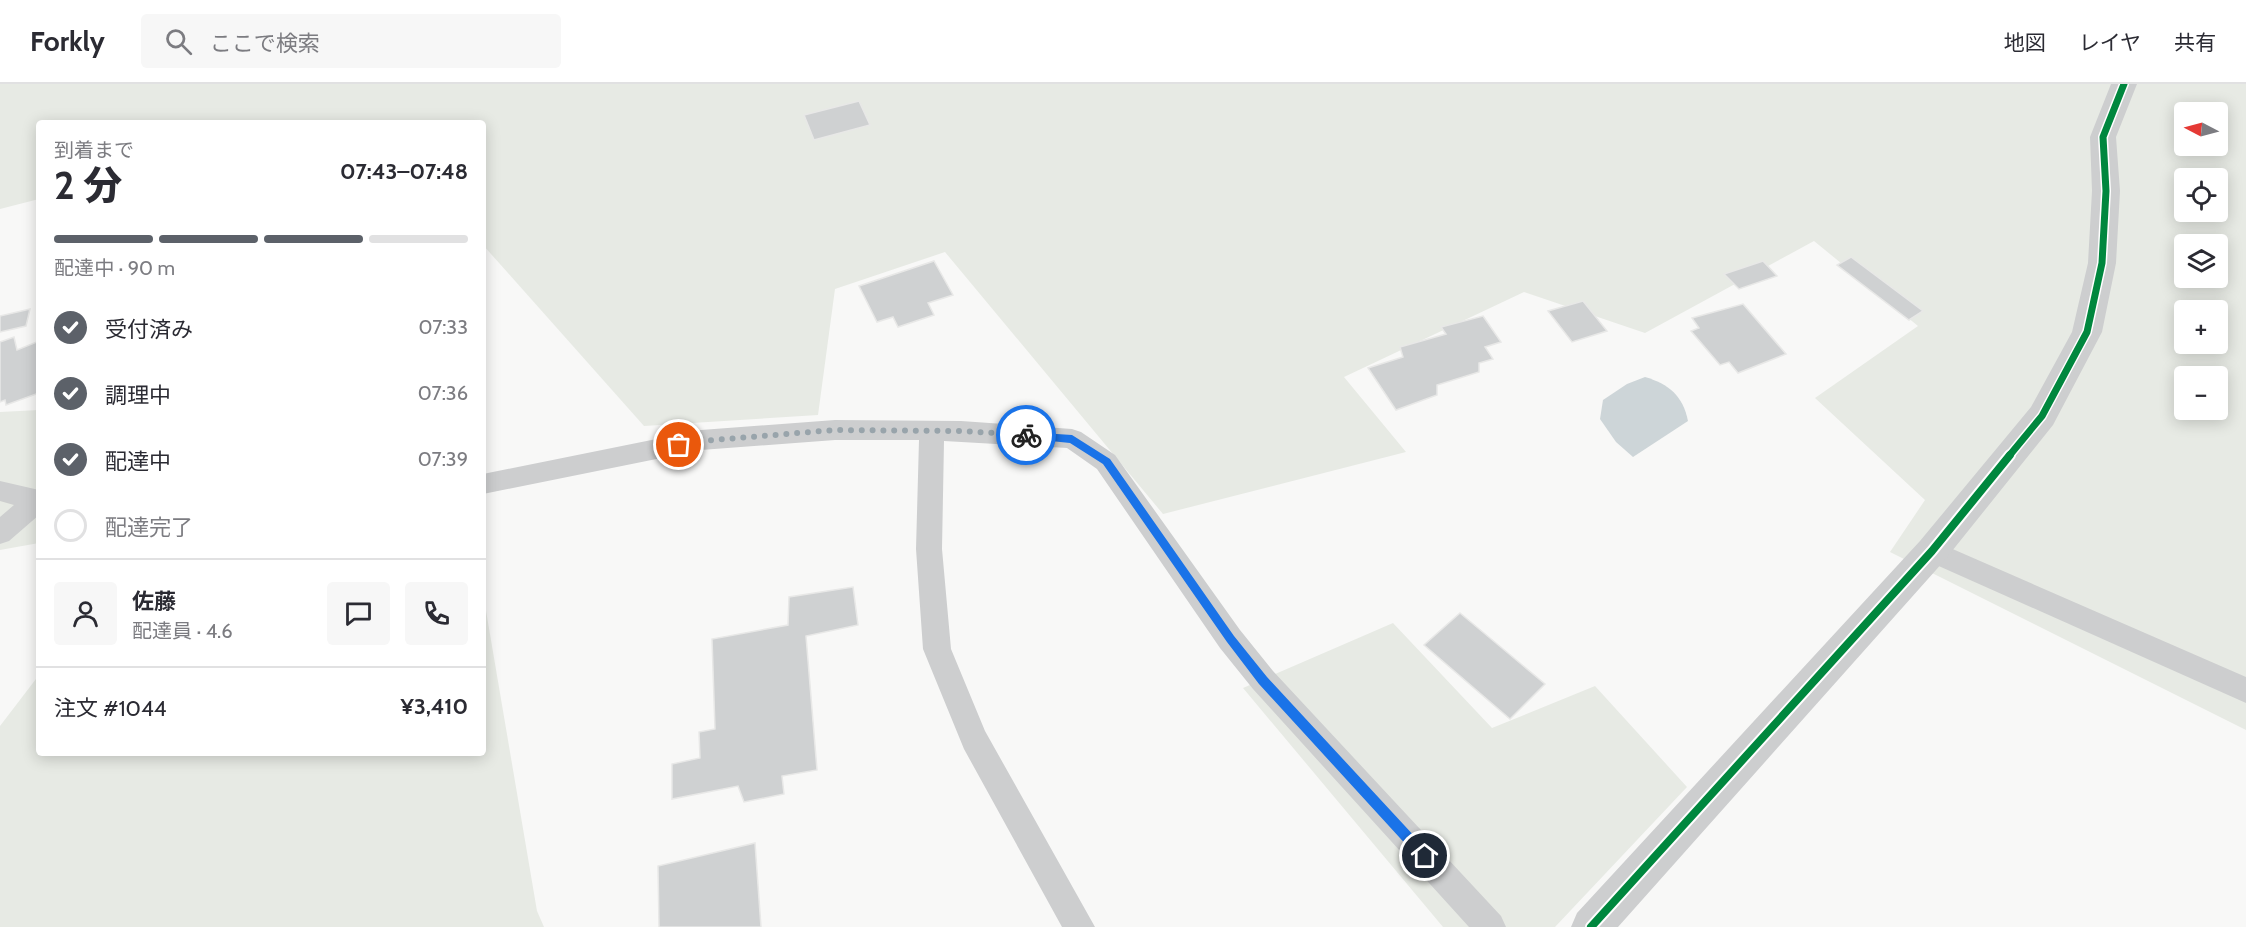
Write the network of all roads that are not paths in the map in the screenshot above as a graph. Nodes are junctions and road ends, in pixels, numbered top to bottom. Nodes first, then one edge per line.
1 (2124, 84) edge
2 (932, 430) junction
3 (486, 483) edge
4 (0, 491) edge
5 (36, 500) edge
6 (36, 503) edge
7 (0, 533) edge
8 (1932, 551) junction
9 (2246, 690) edge
10 (1079, 927) edge
11 (1490, 927) edge
12 (1591, 927) edge

1 - 8 street
2 - 3 lane
2 - 10 lane
2 - 11 lane
4 - 5 lane
6 - 7 lane
8 - 9 lane
8 - 12 street

